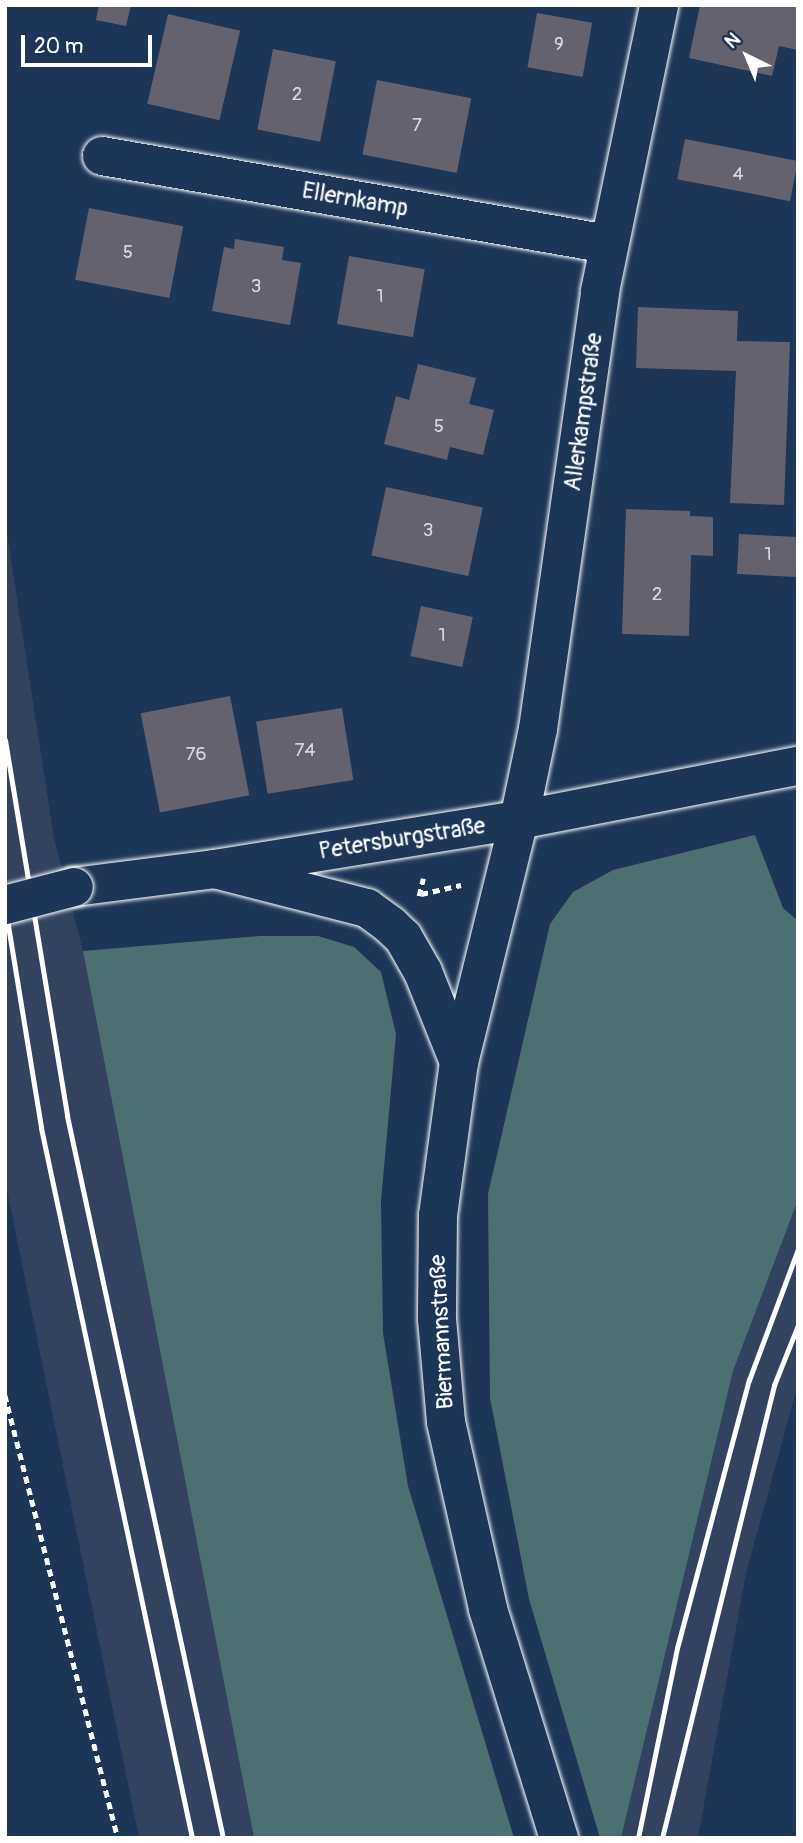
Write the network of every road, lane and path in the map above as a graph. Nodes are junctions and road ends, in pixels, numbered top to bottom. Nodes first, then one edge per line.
1 (659, 5) edge
2 (102, 156) dead end
3 (608, 244) junction
4 (798, 766) edge
5 (519, 820) junction
6 (429, 835) junction
7 (215, 869) junction
8 (5, 905) edge
9 (390, 925) junction
10 (459, 1062) junction
11 (5, 1395) edge
12 (118, 1838) edge
13 (559, 1838) edge

1 - 3 street, Allerkampstraße
2 - 3 street, Ellernkamp
3 - 5 street, Allerkampstraße
4 - 5 street, Petersburgstraße
5 - 6 street, Petersburgstraße
5 - 10 street, Biermannstraße
6 - 7 street, Petersburgstraße
6 - 9 path
7 - 8 street, Petersburgstraße, bridge
7 - 9 street
9 - 10 street
10 - 13 street, Biermannstraße
11 - 12 path

